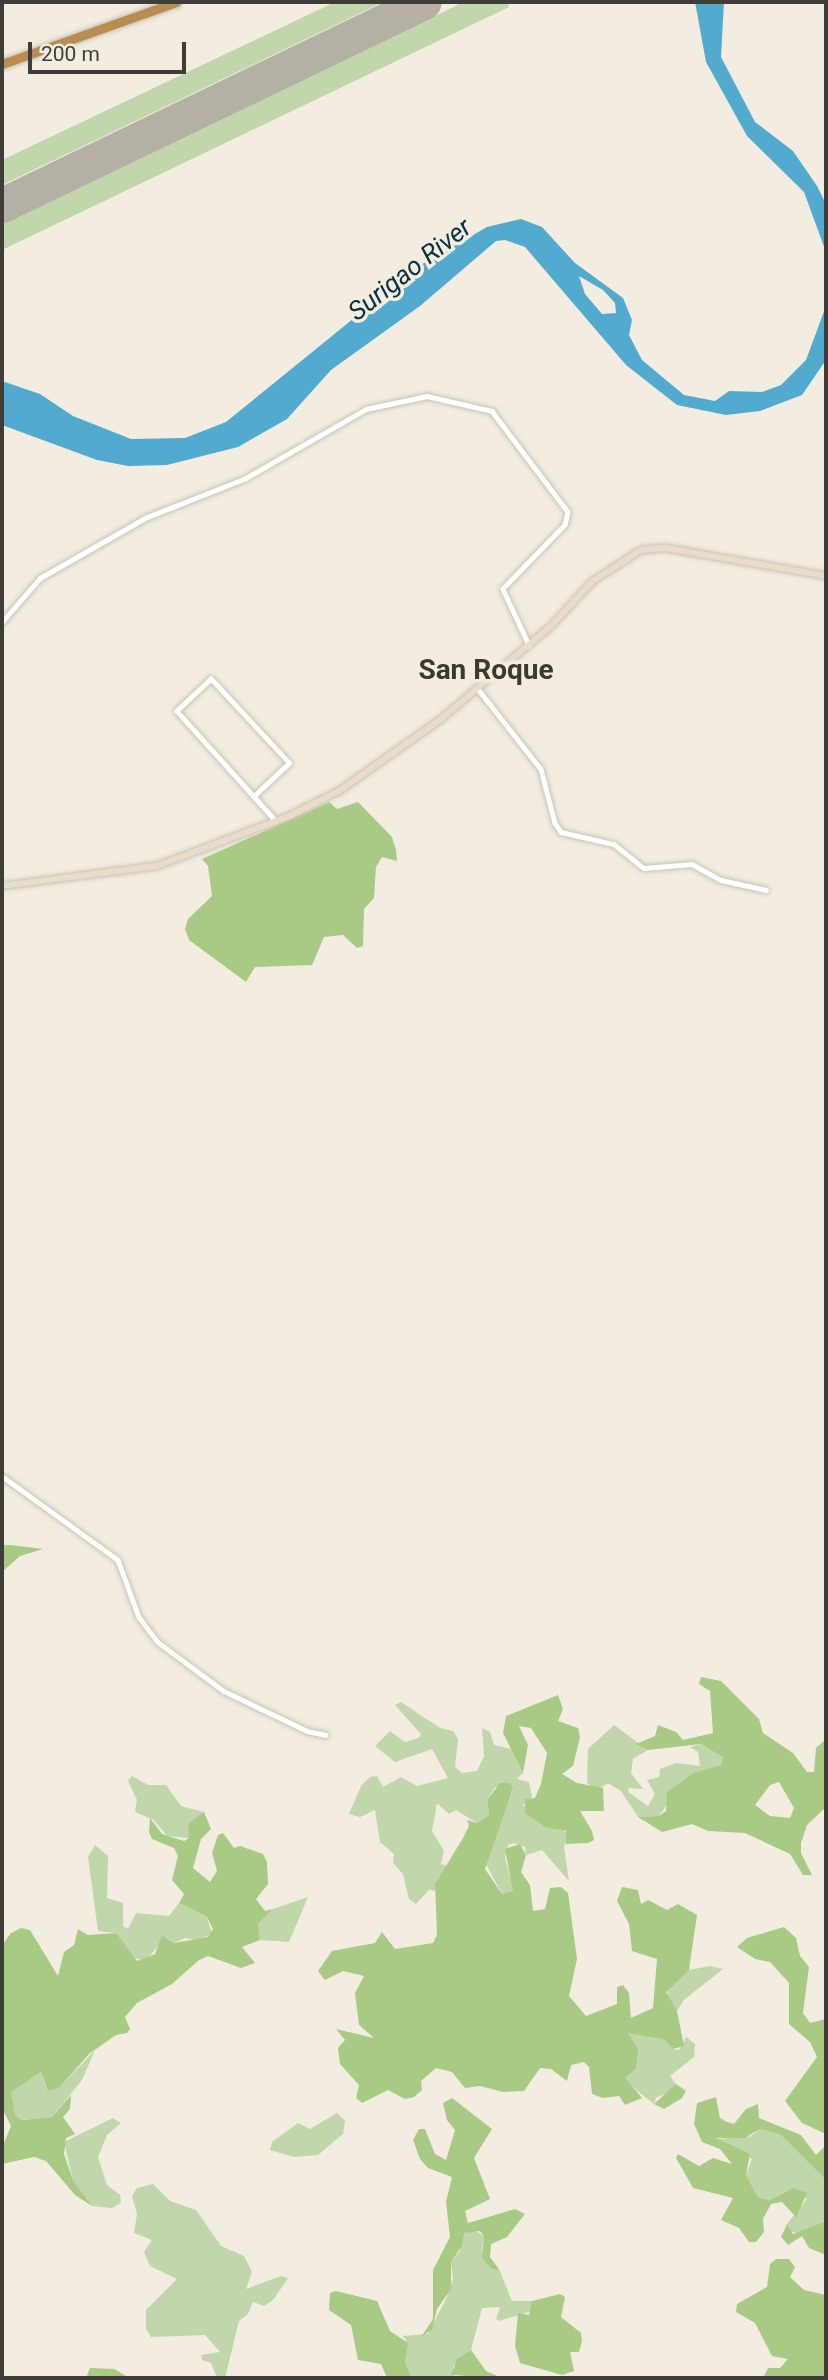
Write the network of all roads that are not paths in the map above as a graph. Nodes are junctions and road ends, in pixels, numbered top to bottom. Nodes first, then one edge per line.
1 (176, 2) edge
2 (153, 6) edge
3 (2, 64) edge
4 (826, 576) edge
5 (2, 622) edge
6 (529, 645) junction
7 (478, 689) junction
8 (255, 795) junction
9 (276, 821) junction
10 (2, 886) edge
11 (766, 890) dead end
12 (2, 1476) edge
13 (326, 1735) dead end

1 - 2 highway
2 - 3 highway
4 - 6 street
5 - 6 street
6 - 7 street
7 - 9 street
7 - 11 street
8 - 8 street
8 - 9 street
9 - 10 street
12 - 13 street

